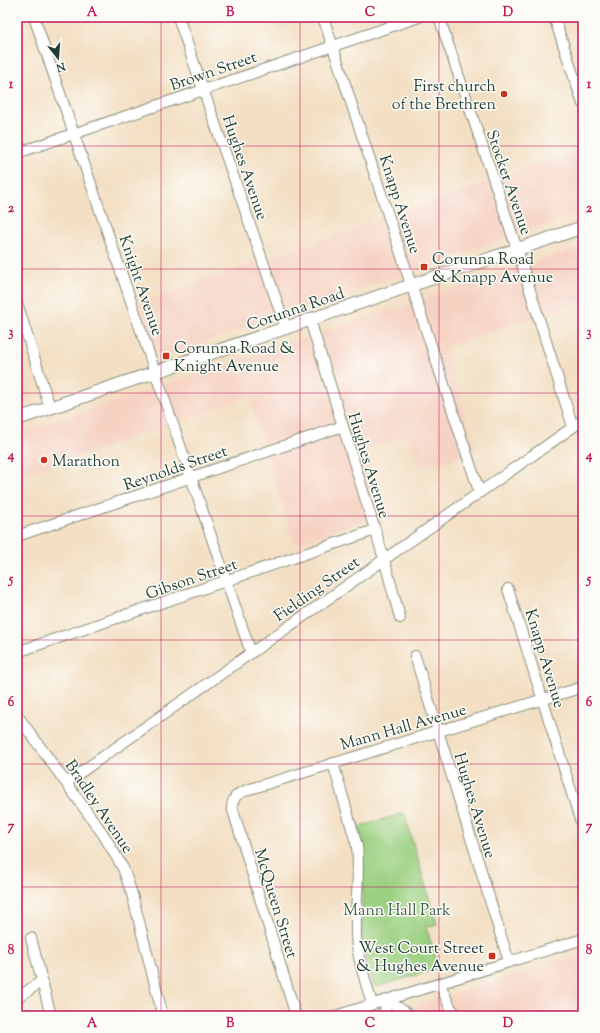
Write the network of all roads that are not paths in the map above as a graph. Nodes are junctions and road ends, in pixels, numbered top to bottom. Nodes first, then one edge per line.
1 (34, 17) edge
2 (178, 17) edge
3 (323, 17) edge
4 (419, 17) edge
5 (438, 17) edge
6 (554, 17) edge
7 (333, 46) junction
8 (203, 89) junction
9 (583, 104) edge
10 (74, 134) junction
11 (17, 153) edge
12 (583, 226) edge
13 (517, 249) junction
14 (412, 285) junction
15 (17, 303) edge
16 (310, 320) junction
17 (286, 328) junction
18 (156, 372) junction
19 (50, 408) junction
20 (17, 419) edge
21 (583, 420) edge
22 (343, 426) junction
23 (573, 427) junction
24 (192, 477) junction
25 (479, 491) junction
26 (375, 530) junction
27 (17, 536) edge
28 (384, 559) junction
29 (227, 582) junction
30 (508, 589) dead end
31 (400, 618) dead end
32 (17, 652) edge
33 (251, 653) junction
34 (415, 656) dead end
35 (583, 687) edge
36 (543, 700) junction
37 (17, 715) edge
38 (438, 732) junction
39 (333, 763) junction
40 (67, 782) junction
41 (233, 799) joint
42 (583, 829) edge
43 (31, 938) dead end
44 (583, 939) edge
45 (509, 962) junction
46 (42, 981) junction
47 (440, 984) junction
48 (17, 998) edge
49 (387, 1000) junction
50 (372, 1004) junction
51 (51, 1016) edge
52 (163, 1016) edge
53 (296, 1016) edge
54 (335, 1016) edge
55 (384, 1016) edge
56 (410, 1016) edge
57 (456, 1016) edge

1 - 10 street, Knight Avenue
2 - 8 street, Hughes Avenue
3 - 7 street, Knapp Avenue
4 - 7 street, Brown Street
5 - 13 street, Stocker Avenue
6 - 9 street
7 - 8 street, Brown Street
7 - 14 street, Knapp Avenue
8 - 10 street, Brown Street
8 - 17 street, Hughes Avenue
10 - 11 street, Brown Street
10 - 18 street, Knight Avenue
12 - 13 main road, Corunna Road
13 - 14 main road, Corunna Road
13 - 23 street, Stocker Avenue
14 - 16 main road, Corunna Road
14 - 25 street, Knapp Avenue
15 - 19 street
16 - 17 main road, Corunna Road
16 - 22 street, Hughes Avenue
17 - 18 main road, Corunna Road
18 - 19 main road, Corunna Road
18 - 24 street, Knight Avenue
19 - 20 main road, Corunna Road
21 - 23 street, Fielding Street
22 - 24 street, Reynolds Street
22 - 26 street, Hughes Avenue
23 - 25 street, Fielding Street
24 - 27 street, Reynolds Street
24 - 29 street, Knight Avenue
25 - 28 street, Fielding Street
26 - 28 street, Hughes Avenue
26 - 29 street, Gibson Street
28 - 31 street, Hughes Avenue
28 - 33 street, Fielding Street
29 - 32 street, Gibson Street
29 - 33 street, Knight Avenue
30 - 36 street, Knapp Avenue
33 - 40 street, Fielding Street
34 - 38 street, Hughes Avenue
35 - 36 street, Mann Hall Avenue
36 - 38 street, Mann Hall Avenue
36 - 42 street, Knapp Avenue
37 - 40 street, Bradley Avenue
38 - 39 street, Mann Hall Avenue
38 - 45 street, Hughes Avenue
39 - 41 street, Mann Hall Avenue
39 - 50 street
40 - 52 street, Bradley Avenue
41 - 53 street, McQueen Street
43 - 46 street
44 - 45 street
45 - 47 street
46 - 48 street
46 - 51 street
47 - 49 street
47 - 57 street
49 - 50 street
49 - 55 street
49 - 56 street
50 - 54 street

